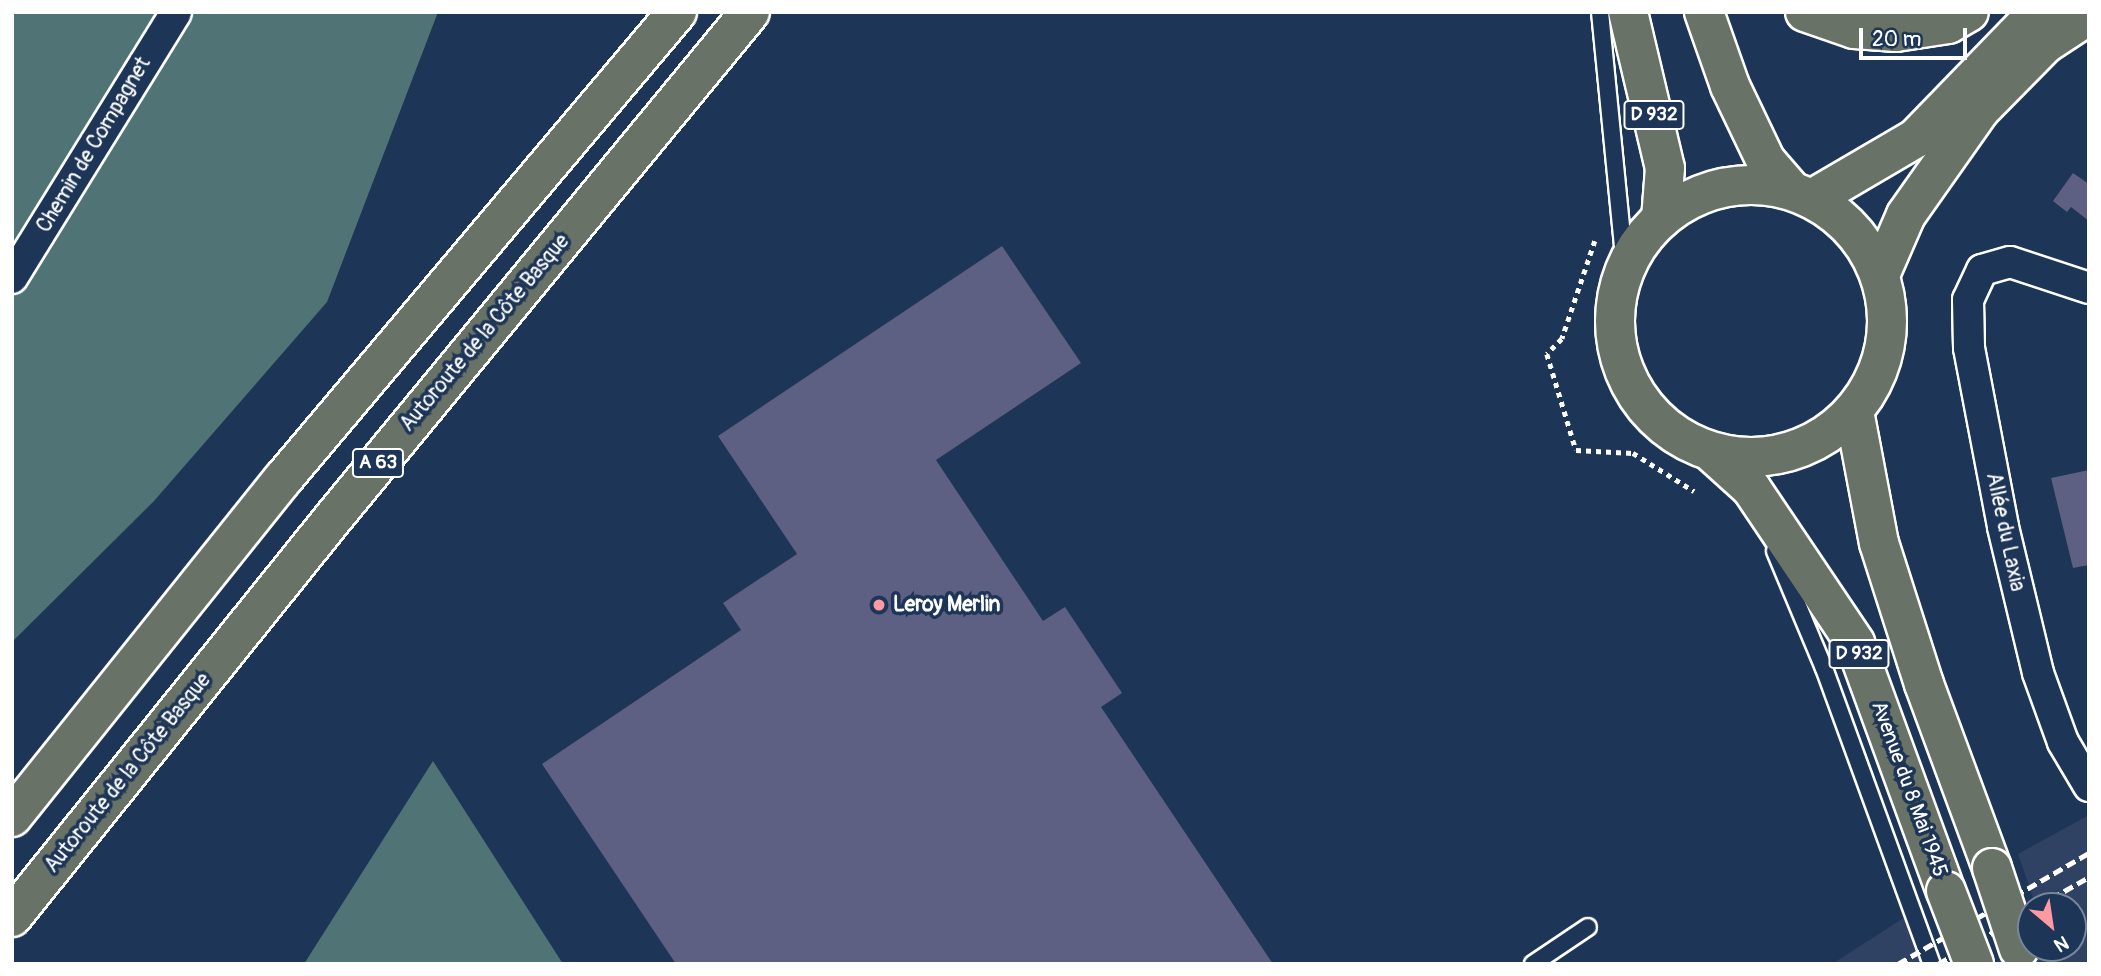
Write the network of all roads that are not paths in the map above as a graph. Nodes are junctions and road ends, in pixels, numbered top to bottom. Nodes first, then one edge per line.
1 (176, 12) edge
2 (677, 12) edge
3 (750, 12) edge
4 (1600, 12) edge
5 (1628, 12) edge
6 (1704, 12) edge
7 (1805, 12) edge
8 (1969, 12) edge
9 (2038, 12) edge
10 (2089, 15) edge
11 (1802, 195) junction
12 (1661, 219) junction
13 (1625, 266) junction
14 (1880, 275) junction
15 (12, 278) edge
16 (2089, 288) edge
17 (1854, 411) junction
18 (1711, 452) junction
19 (2089, 786) edge
20 (12, 817) edge
21 (12, 917) edge
22 (1588, 927) dead end
23 (2017, 942) edge
24 (1533, 964) edge
25 (1932, 964) edge
26 (1974, 964) edge

1 - 15 street, Chemin de Compagnet
2 - 20 main road
3 - 21 main road, Autoroute de la Côte Basque / A 63
4 - 13 lane
5 - 12 main road, D 932
6 - 11 main road
7 - 8 main road
9 - 11 main road
10 - 14 main road
11 - 12 main road
11 - 14 main road
12 - 13 main road
13 - 18 main road
14 - 17 main road
16 - 19 street, Allée du Laxia
17 - 18 main road
17 - 23 main road, D 932, bridge
18 - 25 lane
18 - 26 main road, Avenue du 8 Mai 1945 / D 932, bridge
22 - 24 lane

